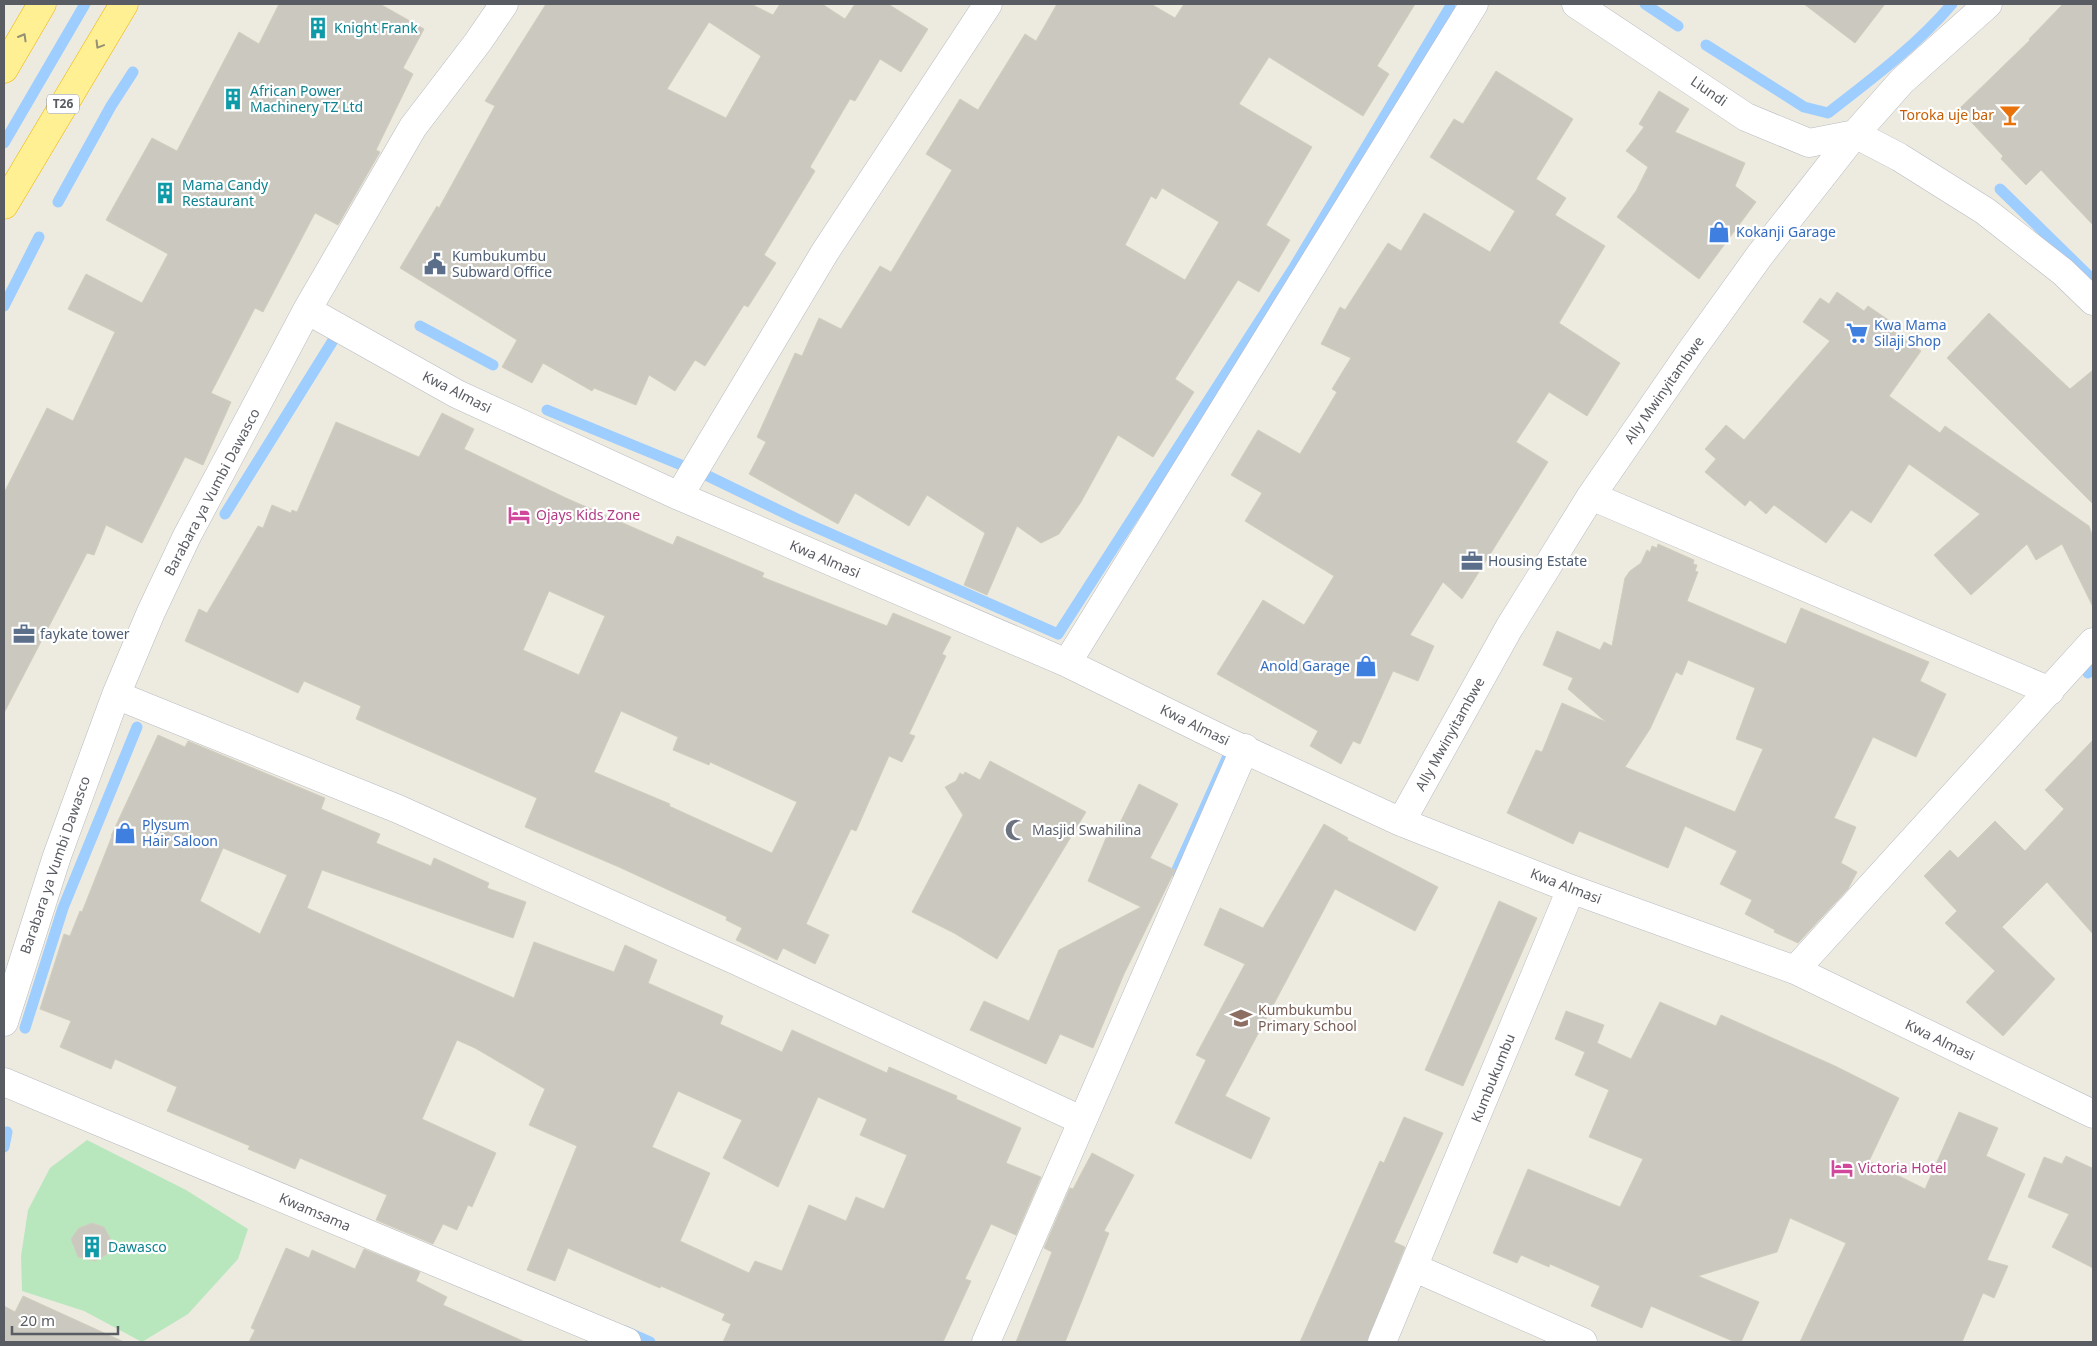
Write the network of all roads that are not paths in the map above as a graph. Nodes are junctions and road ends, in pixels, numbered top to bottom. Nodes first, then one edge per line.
1 (42, 4) edge
2 (124, 4) edge
3 (504, 4) edge
4 (988, 4) edge
5 (1474, 4) edge
6 (1576, 4) edge
7 (1988, 4) edge
8 (4, 70) edge
9 (1855, 134) junction
10 (4, 205) edge
11 (2093, 300) edge
12 (308, 310) junction
13 (679, 496) junction
14 (1591, 496) junction
15 (2093, 642) edge
16 (1067, 662) junction
17 (2050, 691) junction
18 (116, 695) junction
19 (1245, 748) junction
20 (1401, 822) junction
21 (1571, 889) junction
22 (1795, 970) junction
23 (4, 1022) edge
24 (4, 1082) edge
25 (2093, 1114) edge
26 (1081, 1120) junction
27 (1415, 1268) junction
28 (627, 1342) edge
29 (986, 1342) edge
30 (1382, 1342) edge
31 (1583, 1342) edge

8 -> 1 highway
2 -> 10 highway, T26
3 - 12 street, Barabara ya Vumbi Dawasco
4 - 13 street
5 - 16 street
6 - 9 street, Liundi
7 - 9 street, Ally Mwinyitambwe
9 - 11 street
9 - 14 street, Ally Mwinyitambwe
12 - 13 street, Kwa Almasi
12 - 18 street, Barabara ya Vumbi Dawasco
13 - 16 street, Kwa Almasi
14 - 17 street
14 - 20 street, Ally Mwinyitambwe
15 - 17 street
16 - 19 street, Kwa Almasi
17 - 22 street
18 - 23 street, Barabara ya Vumbi Dawasco
18 - 26 street
19 - 20 street, Kwa Almasi
19 - 26 street
20 - 21 street, Kwa Almasi
21 - 22 street, Kwa Almasi
21 - 27 street, Kumbukumbu
22 - 25 street, Kwa Almasi
24 - 28 street, Kwamsama
26 - 29 street
27 - 30 street, Kumbukumbu
27 - 31 street

